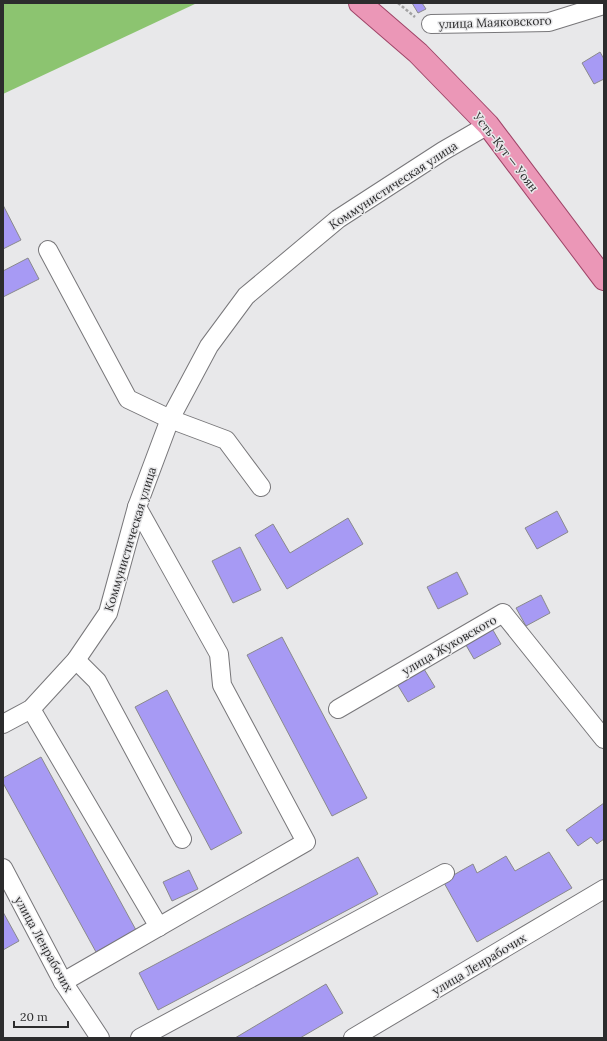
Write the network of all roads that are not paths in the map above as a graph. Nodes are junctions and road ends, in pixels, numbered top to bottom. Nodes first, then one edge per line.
1 (360, 3) edge
2 (604, 5) edge
3 (431, 24) dead end
4 (488, 125) junction
5 (48, 250) dead end
6 (604, 279) edge
7 (170, 419) junction
8 (261, 487) dead end
9 (137, 507) junction
10 (76, 660) junction
11 (31, 709) junction
12 (338, 709) dead end
13 (3, 724) edge
14 (604, 739) edge
15 (182, 840) dead end
16 (3, 868) edge
17 (445, 873) dead end
18 (604, 889) edge
19 (159, 927) junction
20 (63, 982) junction
21 (100, 1038) edge
22 (140, 1038) edge
23 (353, 1038) edge

1 - 4 main road, Усть-Кут — Уоян
2 - 3 street, улица Маяковского
4 - 6 main road, Усть-Кут — Уоян
4 - 7 street, Коммунистическая улица
5 - 7 street
7 - 8 street
7 - 9 street, Коммунистическая улица
9 - 10 street, Коммунистическая улица
9 - 19 street
10 - 11 street, Коммунистическая улица
10 - 15 street
11 - 13 street, Коммунистическая улица
11 - 19 street
12 - 14 street, улица Жуковского
16 - 20 street, улица Ленрабочих
17 - 22 street
18 - 23 street, улица Ленрабочих
19 - 20 street
20 - 21 street, улица Ленрабочих

